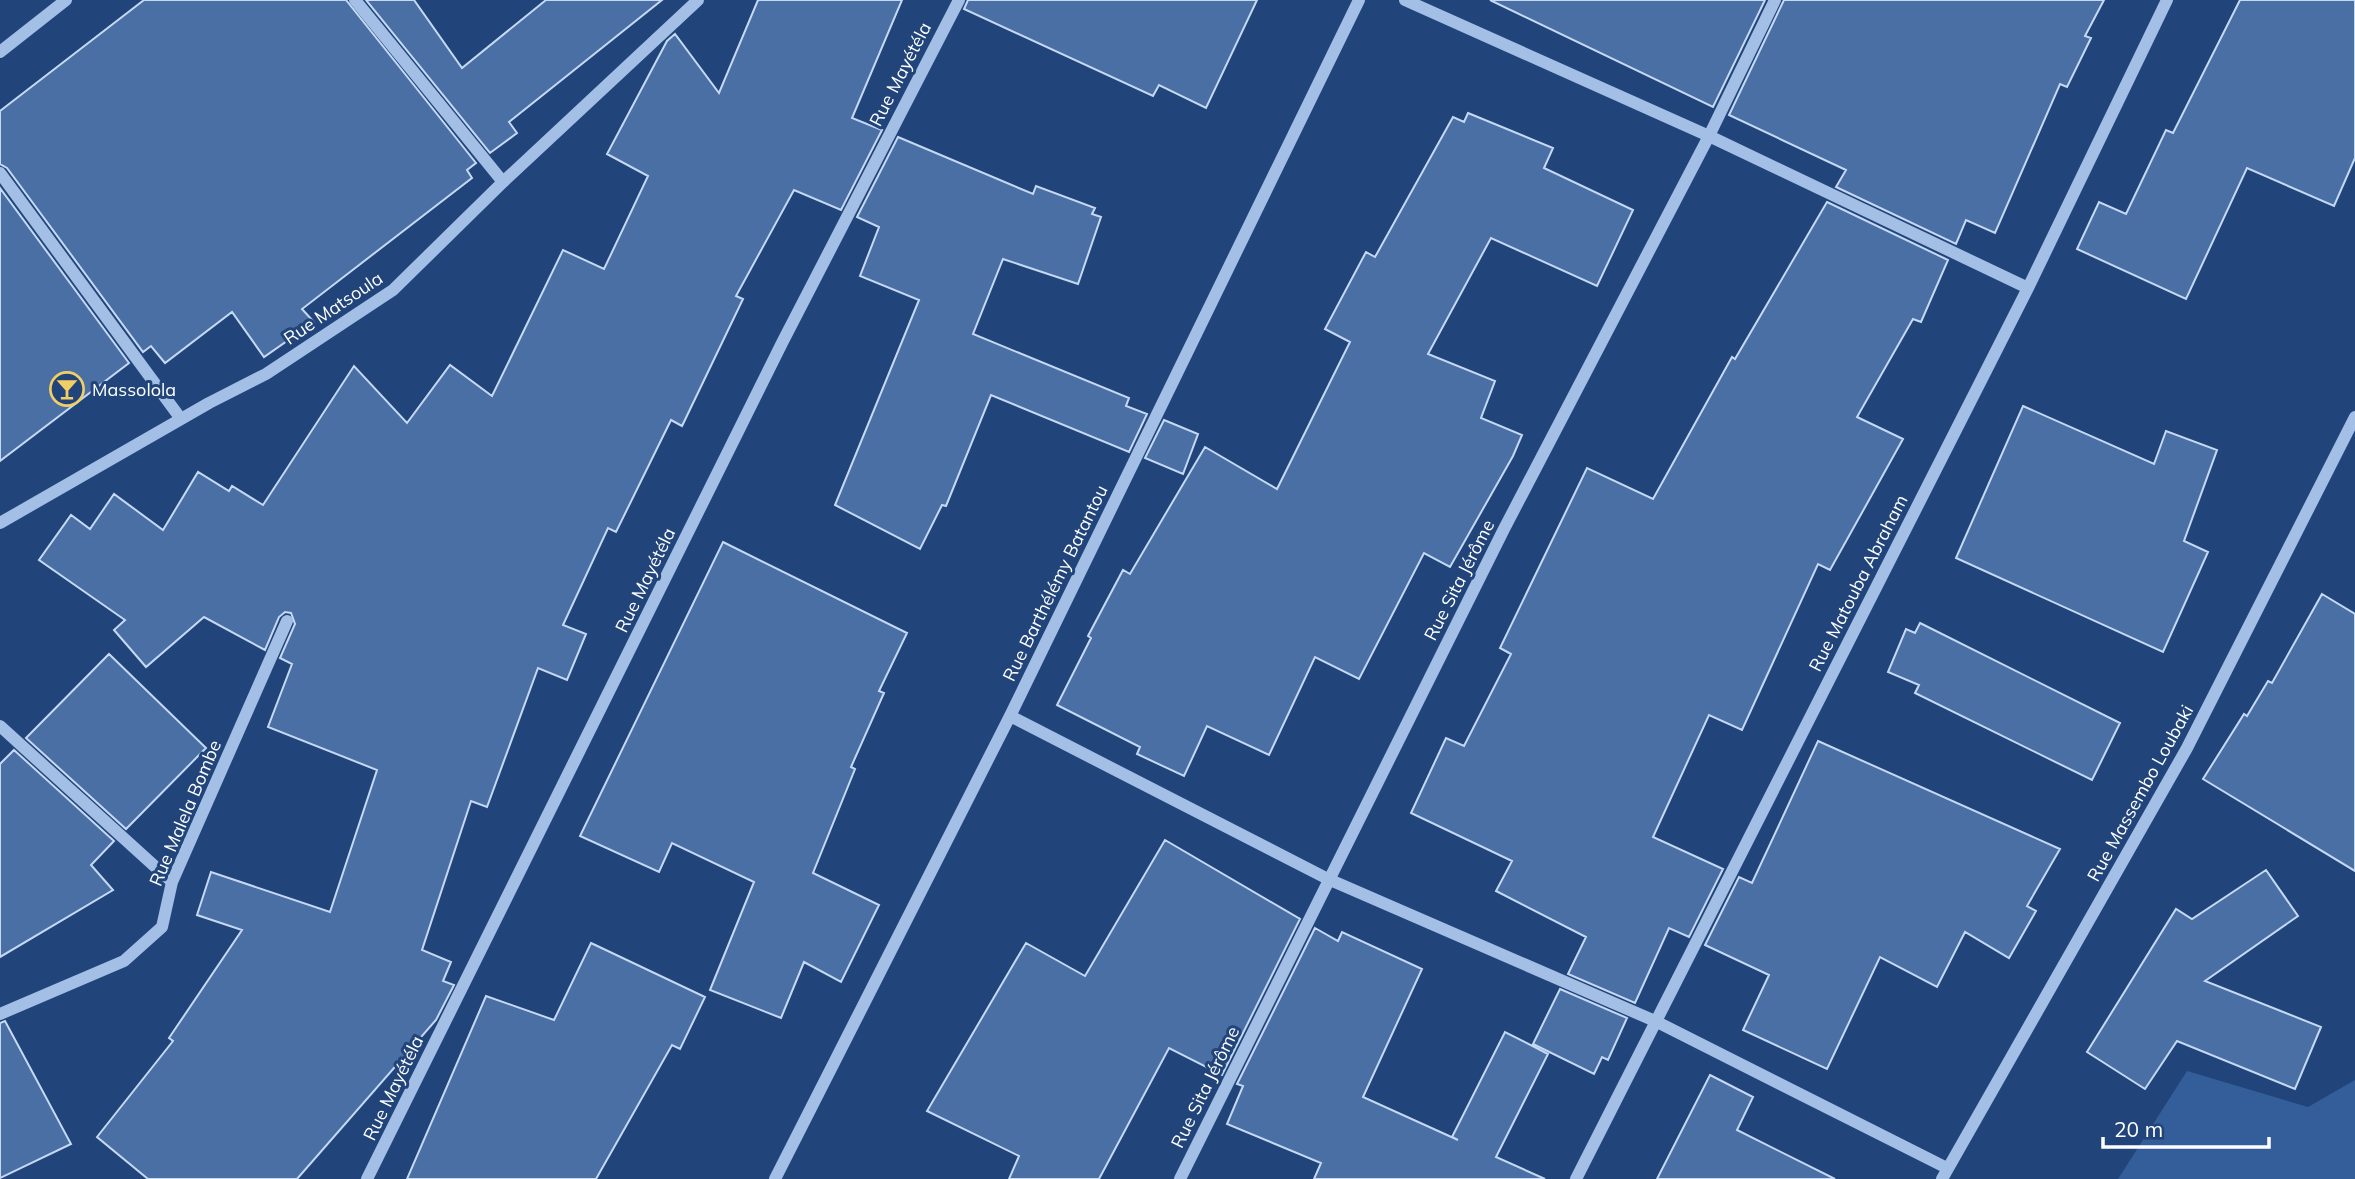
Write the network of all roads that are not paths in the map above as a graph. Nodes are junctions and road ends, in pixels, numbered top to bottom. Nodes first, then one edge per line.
1 (66, 0) edge
2 (355, 0) edge
3 (698, 0) edge
4 (959, 0) edge
5 (1359, 0) edge
6 (1405, 0) edge
7 (1775, 0) edge
8 (2167, 0) edge
9 (0, 52) edge
10 (1709, 136) junction
11 (0, 173) edge
12 (503, 182) junction
13 (2028, 288) junction
14 (2355, 418) edge
15 (181, 419) junction
16 (0, 523) edge
17 (287, 621) dead end
18 (1010, 716) junction
19 (0, 726) edge
20 (1328, 879) junction
21 (172, 882) junction
22 (0, 1014) edge
23 (1655, 1021) junction
24 (1944, 1173) edge
25 (367, 1179) edge
26 (775, 1179) edge
27 (1180, 1179) edge
28 (1576, 1179) edge

1 - 9 street
2 - 12 street
3 - 12 street, Rue Matsoula
4 - 25 street, Rue Mayétéla
5 - 18 street, Rue Barthélémy Batantou
6 - 10 street
7 - 10 street, Rue Sita Jérôme
8 - 13 street, Rue Matouba Abraham
10 - 13 street
10 - 20 street, Rue Sita Jérôme
11 - 15 street
12 - 15 street, Rue Matsoula
13 - 23 street, Rue Matouba Abraham
14 - 24 street, Rue Massembo Loubaki
15 - 16 street, Rue Matsoula
17 - 21 street, Rue Malela Bombe
18 - 20 street
18 - 26 street, Rue Barthélémy Batantou
19 - 21 street
20 - 23 street
20 - 27 street, Rue Sita Jérôme
21 - 22 street, Rue Malela Bombe
23 - 24 street
23 - 28 street, Rue Matouba Abraham

